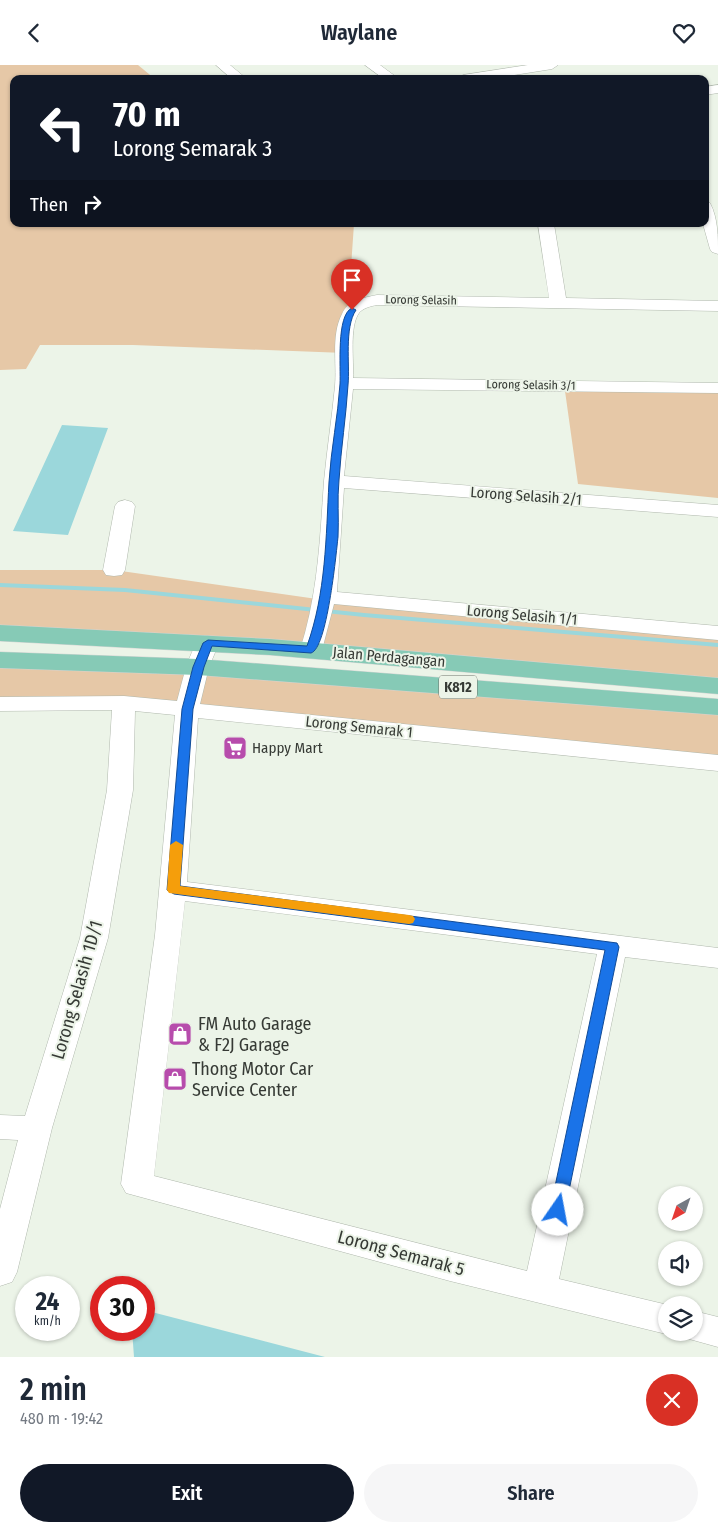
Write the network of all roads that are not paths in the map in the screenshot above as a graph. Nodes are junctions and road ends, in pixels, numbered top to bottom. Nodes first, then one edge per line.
1 (222, 65) edge
2 (371, 65) edge
3 (552, 65) edge
4 (533, 66) edge
5 (236, 75) edge
6 (387, 75) edge
7 (485, 75) edge
8 (709, 215) edge
9 (546, 227) edge
10 (716, 232) edge
11 (718, 249) edge
12 (558, 302) junction
13 (718, 305) edge
14 (344, 383) junction
15 (718, 388) edge
16 (334, 481) junction
17 (126, 506) dead end
18 (718, 511) edge
19 (114, 570) dead end
20 (325, 597) junction
21 (0, 633) edge
22 (718, 633) edge
23 (314, 640) junction
24 (208, 643) junction
25 (0, 660) edge
26 (198, 667) junction
27 (718, 686) edge
28 (0, 703) edge
29 (124, 703) junction
30 (718, 707) edge
31 (187, 709) junction
32 (718, 763) edge
33 (174, 890) junction
34 (613, 947) junction
35 (718, 958) edge
36 (0, 1127) edge
37 (37, 1128) junction
38 (0, 1271) edge
39 (540, 1288) junction
40 (658, 1317) edge
41 (703, 1328) edge
42 (718, 1332) edge

1 - 5 street
2 - 6 street
3 - 4 street
4 - 7 street
8 - 10 street
9 - 12 street
10 - 11 street
12 - 13 street, Lorong Selasih
12 - 14 street, Lorong Selasih
14 - 15 street, Lorong Selasih 3/1
14 - 16 street, Lorong Selasih
16 - 18 street, Lorong Selasih 2/1
16 - 20 street, Lorong Selasih
17 - 19 street
20 - 22 street, Lorong Selasih 1/1
20 - 23 street, Lorong Selasih
21 - 24 main road, Jalan Perdagangan / K812
23 - 24 main road, Jalan Perdagangan / K812
23 - 27 main road, Jalan Perdagangan / K812
24 - 26 street
25 - 26 main road, Jalan Perdagangan / K812
26 - 30 main road, Jalan Perdagangan / K812
26 - 31 street
28 - 29 street, Lorong Semarak 1
29 - 31 street, Lorong Semarak 1
29 - 37 street, Lorong Selasih 1D/1
31 - 32 street, Lorong Semarak 1
31 - 33 street
33 - 34 street
33 - 39 street, Lorong Semarak 5
34 - 35 street
34 - 39 street
36 - 37 street
37 - 38 street, Lorong Selasih 1D/1
39 - 40 street, Lorong Semarak 5
41 - 42 street

